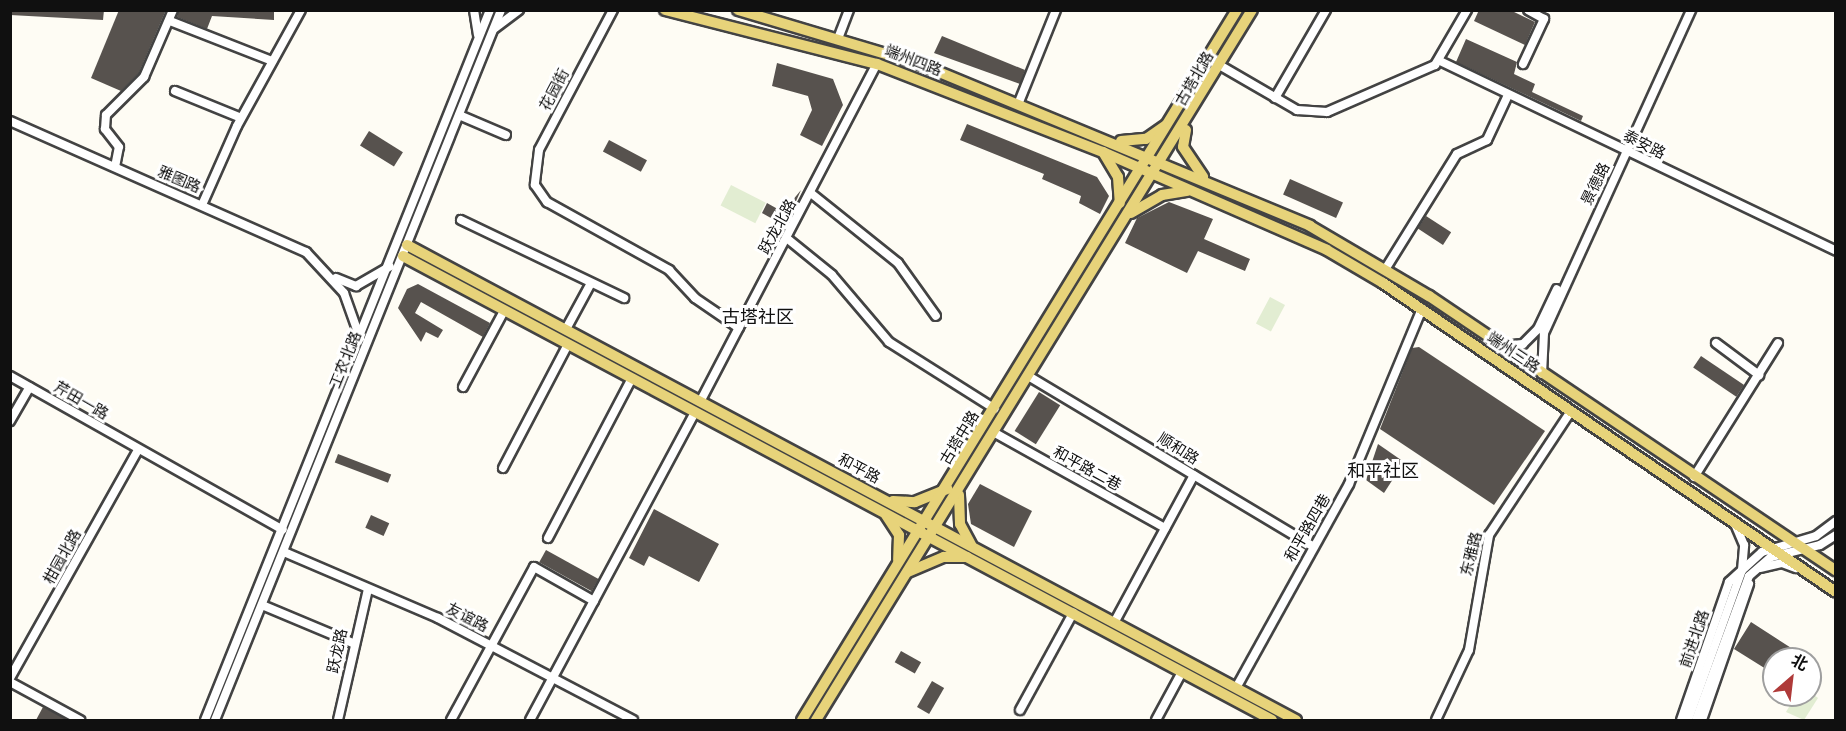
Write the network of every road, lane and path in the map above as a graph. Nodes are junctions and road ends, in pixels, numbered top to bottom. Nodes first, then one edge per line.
1 (173, 10) edge
2 (301, 10) edge
3 (474, 10) edge
4 (490, 10) edge
5 (501, 10) edge
6 (519, 10) edge
7 (613, 10) edge
8 (665, 10) edge
9 (738, 10) edge
10 (849, 10) edge
11 (1056, 10) edge
12 (1237, 10) edge
13 (1252, 10) edge
14 (1326, 10) edge
15 (1467, 10) edge
16 (1528, 10) edge
17 (1685, 10) edge
18 (1691, 10) edge
19 (170, 21) junction
20 (492, 30) junction
21 (838, 36) junction
22 (477, 42) junction
23 (272, 61) junction
24 (1440, 61) junction
25 (877, 63) junction
26 (1523, 64) dead end
27 (1221, 66) junction
28 (970, 83) junction
29 (175, 91) dead end
30 (1508, 95) junction
31 (965, 97) junction
32 (1275, 98) junction
33 (1019, 102) junction
34 (459, 115) junction
35 (1177, 116) junction
36 (241, 118) junction
37 (10, 121) edge
38 (1186, 125) junction
39 (506, 135) dead end
40 (1109, 139) junction
41 (1625, 151) junction
42 (1103, 152) junction
43 (1150, 157) junction
44 (1162, 162) junction
45 (115, 167) junction
46 (1142, 169) junction
47 (1155, 174) junction
48 (1207, 182) junction
49 (1194, 191) junction
50 (812, 194) junction
51 (1120, 203) junction
52 (202, 205) junction
53 (1128, 215) junction
54 (460, 220) dead end
55 (789, 240) junction
56 (407, 245) junction
57 (1836, 251) edge
58 (403, 256) junction
59 (1091, 262) junction
60 (391, 266) junction
61 (1386, 268) junction
62 (330, 275) junction
63 (591, 283) junction
64 (624, 298) dead end
65 (1422, 309) junction
66 (504, 310) junction
67 (936, 316) dead end
68 (738, 328) junction
69 (566, 329) junction
70 (360, 338) junction
71 (1716, 343) dead end
72 (1778, 343) dead end
73 (567, 344) junction
74 (1501, 346) junction
75 (1542, 374) junction
76 (1758, 375) junction
77 (10, 376) edge
78 (1029, 377) junction
79 (632, 378) junction
80 (30, 387) junction
81 (463, 387) dead end
82 (697, 407) junction
83 (995, 409) junction
84 (1571, 411) junction
85 (10, 421) edge
86 (995, 434) junction
87 (138, 450) junction
88 (1668, 459) junction
89 (503, 468) dead end
90 (1661, 470) junction
91 (1194, 475) junction
92 (1694, 477) junction
93 (947, 489) junction
94 (959, 495) junction
95 (881, 504) junction
96 (1725, 513) junction
97 (1836, 521) edge
98 (922, 526) junction
99 (1165, 528) junction
100 (283, 530) junction
101 (934, 532) junction
102 (1836, 536) edge
103 (548, 538) dead end
104 (1795, 545) junction
105 (1312, 546) junction
106 (1777, 550) junction
107 (284, 552) junction
108 (971, 552) junction
109 (897, 563) junction
110 (1742, 570) junction
111 (1754, 570) junction
112 (1835, 571) edge
113 (907, 573) junction
114 (1815, 578) junction
115 (1825, 585) junction
116 (368, 589) junction
117 (1836, 592) edge
118 (594, 601) junction
119 (262, 605) junction
120 (869, 609) junction
121 (1073, 613) junction
122 (881, 615) junction
123 (1114, 623) junction
124 (352, 642) junction
125 (490, 645) junction
126 (1182, 672) junction
127 (552, 678) junction
128 (10, 680) edge
129 (1236, 688) junction
130 (1020, 710) dead end
131 (617, 717) edge
132 (80, 720) edge
133 (205, 720) edge
134 (214, 720) edge
135 (338, 720) edge
136 (451, 720) edge
137 (530, 720) edge
138 (633, 720) edge
139 (802, 720) edge
140 (816, 720) edge
141 (1156, 720) edge
142 (1272, 720) edge
143 (1296, 720) edge
144 (1436, 720) edge
145 (1681, 720) edge
146 (1688, 720) edge
147 (1696, 720) edge
148 (1702, 720) edge

1 - 19 street
2 - 23 street
3 - 22 street
4 - 22 street, 工农北路
5 - 20 street, 工农北路
6 - 20 street
7 - 68 street, 花园街
8 - 25 main road, 端州四路
9 - 21 main road, 端州四路
10 - 21 street
11 - 33 street
12 - 35 main road, 古塔北路
13 - 27 main road, 古塔北路
14 - 32 street
15 - 24 street
16 - 26 street
17 - 41 street, 景德路
18 - 41 street, 景德路
19 - 23 street
19 - 45 street
20 - 34 street, 工农北路
21 - 28 main road, 端州四路
22 - 60 street, 工农北路
23 - 36 street
24 - 30 street, 泰安路
24 - 32 street
25 - 31 main road, 端州四路
25 - 50 street, 跃龙北路
27 - 32 street
27 - 38 main road, 古塔北路
28 - 31 main road
28 - 33 main road, 端州四路
29 - 36 street
30 - 41 street, 泰安路
30 - 61 street
31 - 42 main road, 端州四路
33 - 40 main road, 端州四路
34 - 39 street
34 - 56 street, 工农北路
35 - 40 main road
35 - 43 main road, 古塔北路
36 - 52 street
37 - 45 street, 雅图路
38 - 44 main road, 古塔北路
38 - 48 main road
40 - 43 main road, 端州四路
41 - 57 street, 泰安路
41 - 74 street, 景德路
41 - 75 street, 景德路
42 - 46 main road, 端州四路
42 - 51 main road
43 - 44 main road, 端州四路
43 - 46 main road, 古塔北路
44 - 47 main road, 古塔北路
44 - 48 main road, 端州三路
45 - 52 street, 雅图路
46 - 47 main road, 端州四路
46 - 51 main road, 古塔中路
47 - 49 main road, 端州三路
47 - 53 main road, 古塔中路
48 - 61 main road, 端州三路
49 - 53 main road
49 - 65 main road, 端州三路
50 - 55 street, 跃龙北路
50 - 67 street
51 - 59 main road, 古塔中路
52 - 62 street, 雅图路
53 - 59 main road, 古塔中路
54 - 63 street
55 - 68 street, 跃龙北路
55 - 83 street
56 - 58 street, 工农北路
56 - 69 main road, 和平路
58 - 66 main road, 和平路
58 - 107 street, 工农北路
59 - 78 main road, 古塔中路
59 - 83 main road, 古塔中路
60 - 62 street
60 - 70 street, 工农北路
61 - 74 main road, 端州三路
62 - 70 street
63 - 64 street
63 - 69 street
65 - 84 main road, 端州三路
65 - 105 street, 和平路四巷
66 - 73 main road, 和平路
66 - 81 street
68 - 82 street, 跃龙北路
69 - 82 main road, 和平路
70 - 100 street, 工农北路
71 - 76 street
72 - 76 street
73 - 79 main road, 和平路
73 - 89 street
74 - 75 main road, 端州三路
75 - 88 main road, 端州三路
76 - 92 street
77 - 80 street, 芹田一路
78 - 86 main road, 古塔中路
78 - 91 street, 顺和路
79 - 82 main road, 和平路
79 - 103 street
80 - 85 street
80 - 87 street, 芹田一路
82 - 95 main road, 和平路
82 - 118 street, 跃龙北路
83 - 93 main road, 古塔中路
84 - 90 main road, 端州三路
84 - 144 street, 东雅路
86 - 94 main road, 古塔中路
86 - 99 street, 和平路二巷
87 - 100 street, 芹田一路
87 - 128 street, 柑园北路
88 - 90 main road
88 - 92 main road, 端州三路
90 - 96 main road, 端州三路
91 - 99 street
91 - 105 street, 顺和路
92 - 104 main road, 端州三路
93 - 95 main road
93 - 98 main road, 古塔中路
94 - 101 main road, 古塔中路
94 - 108 main road
95 - 98 main road, 和平路
95 - 109 main road
96 - 106 main road, 端州三路
96 - 110 street
97 - 104 street
98 - 101 main road, 和平路
98 - 109 main road, 古塔中路
99 - 123 street
100 - 133 street, 工农北路
101 - 108 main road, 和平路
101 - 113 main road, 古塔中路
102 - 104 street
104 - 106 street, 前进北路
104 - 112 main road, 端州三路
105 - 129 street, 和平路四巷
106 - 110 street, 前进北路
106 - 111 street, 前进北路
106 - 114 main road, 端州三路
107 - 116 street, 友谊路
107 - 119 street, 工农北路
108 - 113 main road
108 - 121 main road, 和平路
108 - 123 main road, 和平路
109 - 120 main road, 古塔中路
110 - 145 street, 前进北路
110 - 146 street, 前进北路
111 - 114 street
111 - 147 street, 前进北路
111 - 148 street
112 - 115 main road
113 - 122 main road, 古塔中路
114 - 115 main road, 端州三路
115 - 117 main road, 端州三路
116 - 124 street, 跃龙路
116 - 125 street, 友谊路
118 - 125 street
118 - 127 street, 跃龙北路
119 - 124 street
119 - 134 street, 工农北路
120 - 122 main road
120 - 139 main road, 古塔中路
121 - 126 main road, 和平路
121 - 130 street
122 - 140 main road, 古塔中路
123 - 129 main road, 和平路
124 - 135 street, 跃龙路
125 - 127 street, 友谊路
125 - 136 street
126 - 141 street
126 - 142 main road, 和平路
127 - 131 street, 友谊路
127 - 137 street, 跃龙北路
128 - 132 street
129 - 143 main road, 和平路
131 - 138 street, 友谊路

